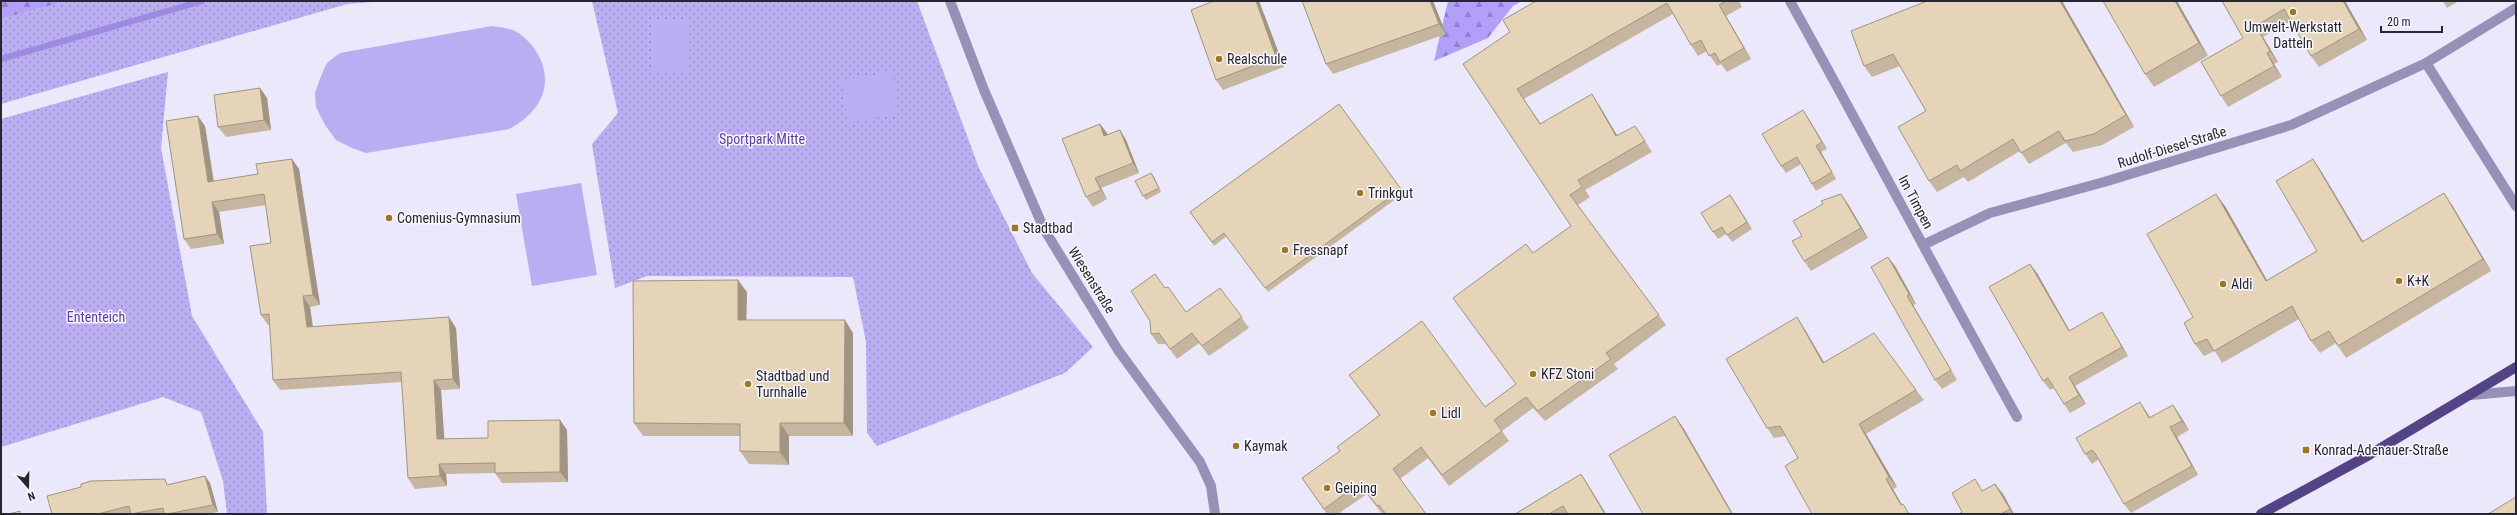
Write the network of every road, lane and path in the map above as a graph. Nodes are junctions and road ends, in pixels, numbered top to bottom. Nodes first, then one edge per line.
1 (950, 1) edge
2 (1790, 1) edge
3 (2516, 8) edge
4 (2426, 63) junction
5 (2516, 206) edge
6 (1923, 245) junction
7 (2516, 367) edge
8 (2516, 391) edge
9 (2471, 395) junction
10 (2017, 417) dead end
11 (1214, 514) edge
12 (2261, 514) edge

1 - 11 street, Wiesenstraße
2 - 6 street, Im Timpen
3 - 4 street, Rudolf-Diesel-Straße
4 - 5 street
4 - 6 street, Rudolf-Diesel-Straße
6 - 10 street, Im Timpen
7 - 9 main road
8 - 9 street
9 - 12 main road

